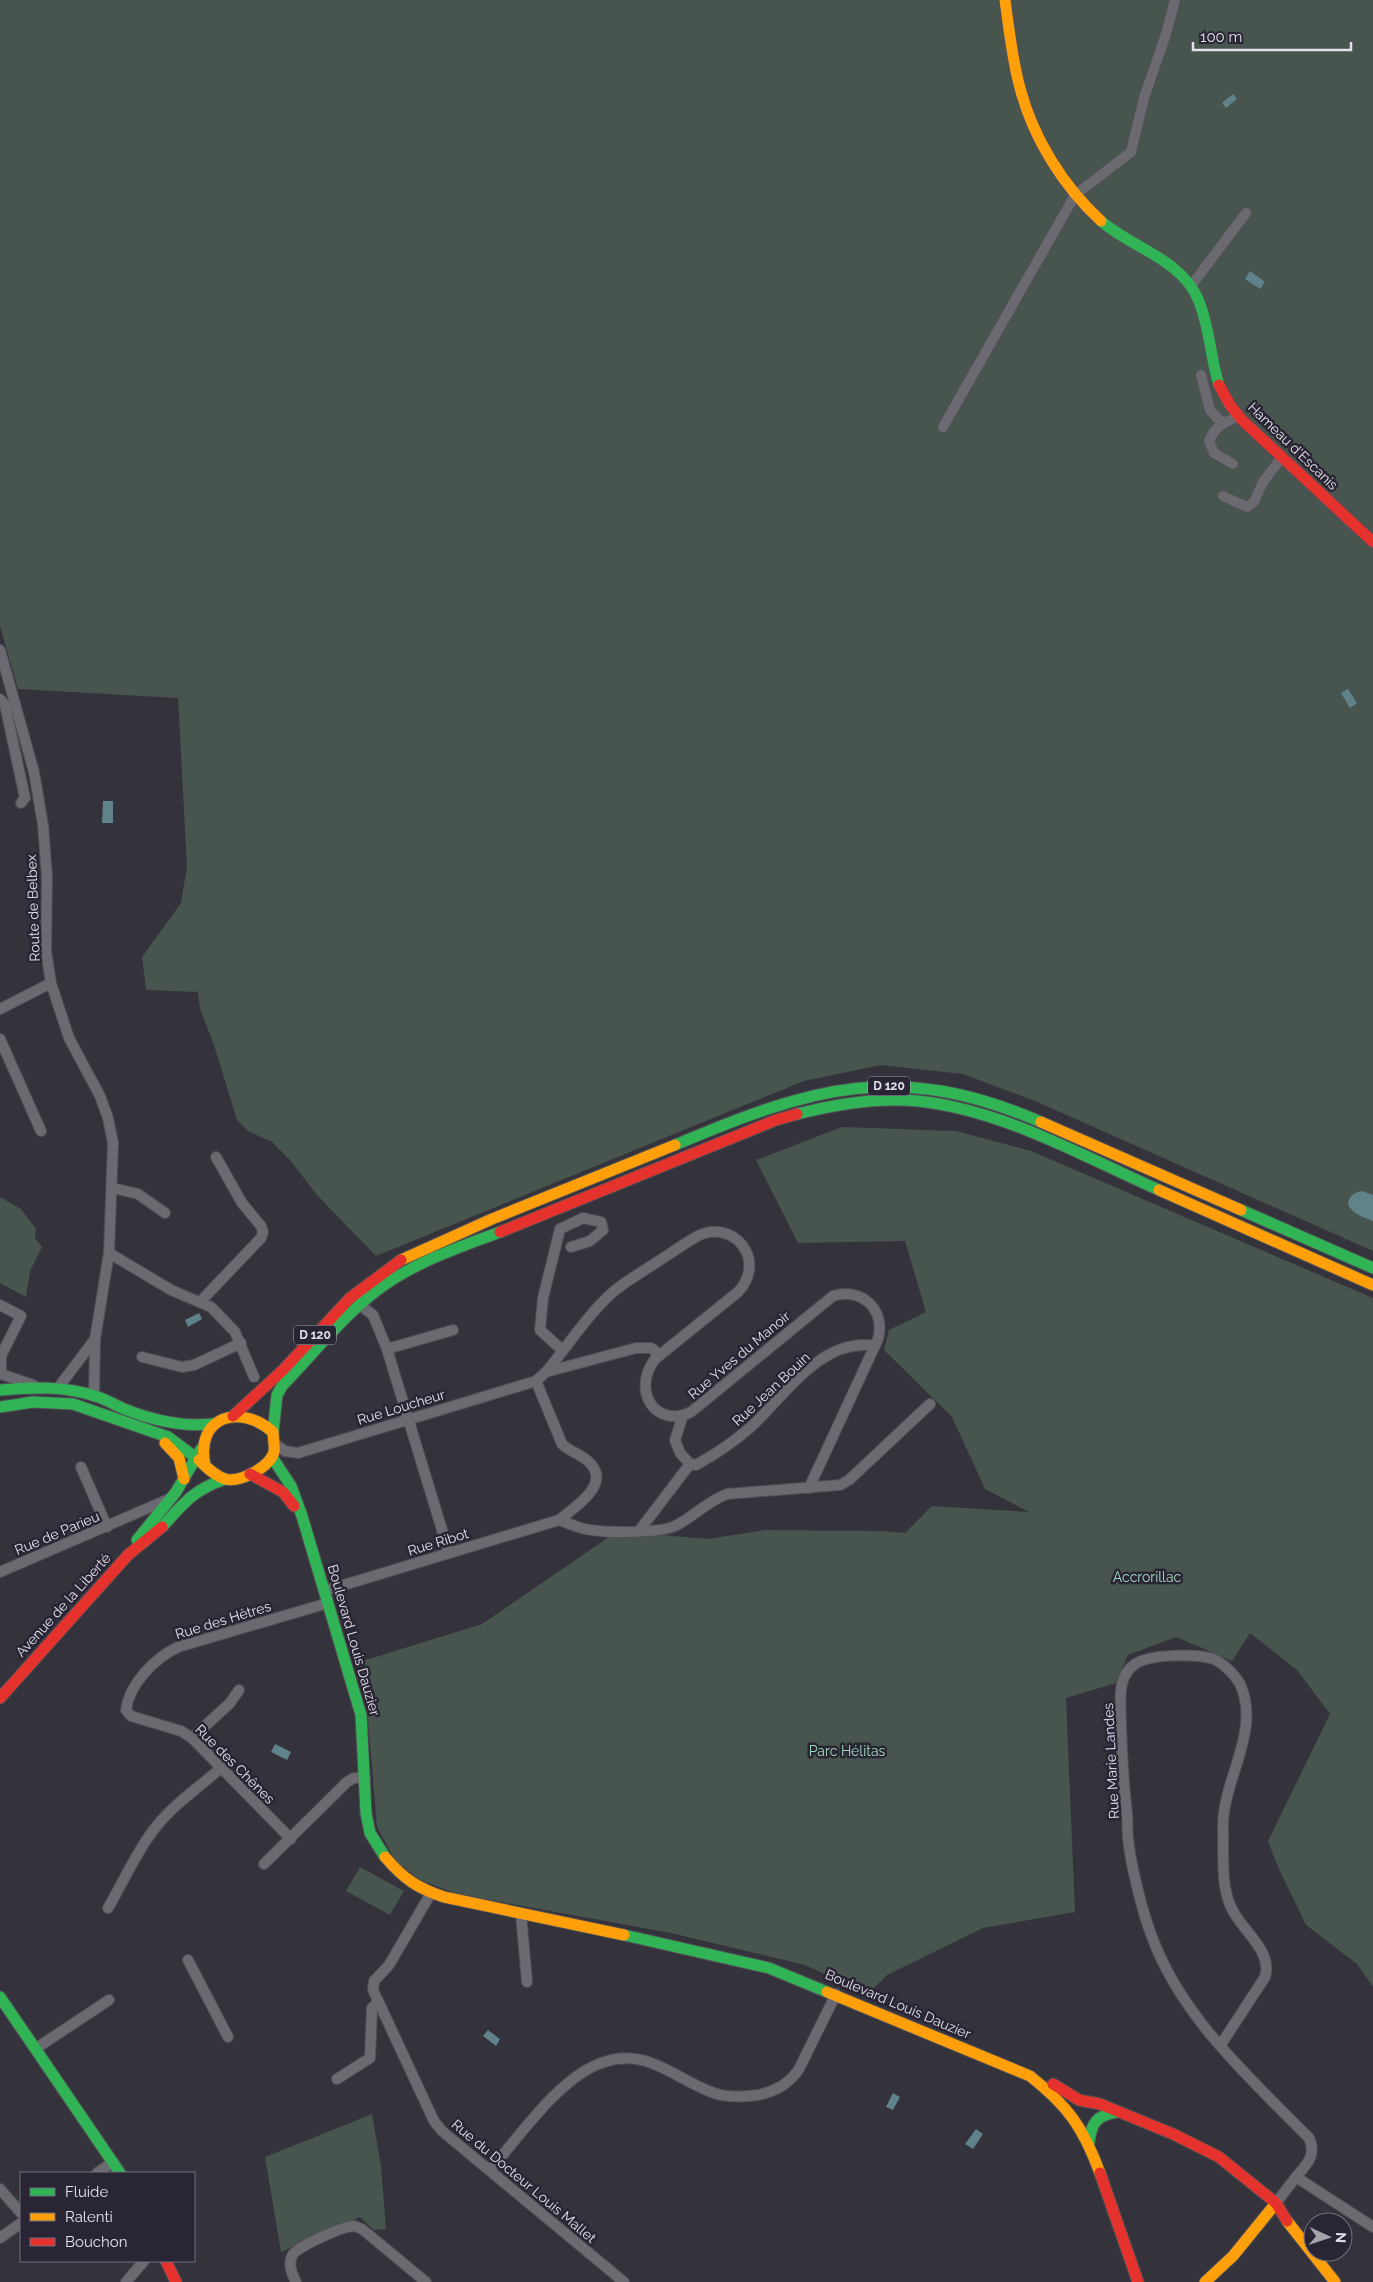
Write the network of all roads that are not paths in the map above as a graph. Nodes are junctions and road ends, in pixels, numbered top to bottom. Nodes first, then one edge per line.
1 (1004, 0) edge
2 (1175, 0) edge
3 (1076, 196) junction
4 (1246, 213) dead end
5 (1191, 286) junction
6 (1202, 374) dead end
7 (1239, 416) junction
8 (1222, 423) junction
9 (943, 428) dead end
10 (1282, 457) junction
11 (1233, 464) dead end
12 (1223, 496) dead end
13 (1373, 542) edge
14 (0, 650) edge
15 (0, 699) edge
16 (34, 772) junction
17 (20, 775) junction
18 (21, 803) dead end
19 (51, 983) junction
20 (0, 1009) edge
21 (0, 1039) edge
22 (40, 1131) dead end
23 (216, 1156) dead end
24 (113, 1188) junction
25 (165, 1213) dead end
26 (571, 1247) dead end
27 (109, 1253) junction
28 (1373, 1268) edge
29 (1373, 1285) edge
30 (200, 1302) junction
31 (360, 1305) junction
32 (0, 1306) edge
33 (452, 1330) dead end
34 (96, 1339) junction
35 (240, 1343) junction
36 (875, 1346) junction
37 (387, 1349) junction
38 (563, 1351) junction
39 (1, 1356) edge
40 (660, 1356) junction
41 (142, 1357) dead end
42 (546, 1372) junction
43 (1, 1374) edge
44 (254, 1377) dead end
45 (536, 1380) junction
46 (36, 1387) junction
47 (58, 1388) junction
48 (0, 1390) edge
49 (94, 1395) junction
50 (930, 1404) dead end
51 (0, 1407) edge
52 (233, 1416) junction
53 (683, 1416) junction
54 (407, 1420) junction
55 (213, 1424) junction
56 (145, 1428) junction
57 (272, 1432) junction
58 (275, 1444) junction
59 (272, 1457) junction
60 (201, 1461) junction
61 (690, 1464) junction
62 (81, 1467) dead end
63 (250, 1474) junction
64 (184, 1479) junction
65 (225, 1479) junction
66 (809, 1488) junction
67 (171, 1498) junction
68 (302, 1516) junction
69 (125, 1520) junction
70 (559, 1520) junction
71 (155, 1526) junction
72 (107, 1527) junction
73 (639, 1531) junction
74 (449, 1553) junction
75 (0, 1572) edge
76 (324, 1591) junction
77 (328, 1603) junction
78 (239, 1690) dead end
79 (0, 1698) edge
80 (126, 1710) joint
81 (192, 1738) junction
82 (221, 1768) junction
83 (365, 1778) junction
84 (291, 1839) junction
85 (264, 1864) dead end
86 (430, 1892) junction
87 (108, 1908) dead end
88 (521, 1914) junction
89 (188, 1960) dead end
90 (527, 1982) dead end
91 (836, 1994) junction
92 (0, 1997) edge
93 (109, 2000) dead end
94 (378, 2002) junction
95 (228, 2038) dead end
96 (1220, 2046) junction
97 (35, 2049) junction
98 (1030, 2076) junction
99 (337, 2079) dead end
100 (1118, 2112) junction
101 (1089, 2143) junction
102 (113, 2162) junction
103 (490, 2170) junction
104 (98, 2172) edge
105 (119, 2172) edge
106 (1296, 2177) junction
107 (1259, 2188) junction
108 (0, 2189) edge
109 (1276, 2203) junction
110 (20, 2212) edge
111 (1264, 2218) junction
112 (20, 2224) edge
113 (1291, 2227) junction
114 (1373, 2227) edge
115 (0, 2238) edge
116 (143, 2262) edge
117 (166, 2262) edge
118 (126, 2282) edge
119 (176, 2282) edge
120 (296, 2282) edge
121 (426, 2282) edge
122 (624, 2282) edge
123 (1138, 2282) edge
124 (1205, 2282) edge
125 (1335, 2282) edge

1 - 3 main road, Hameau d'Escanis
2 - 3 street
3 - 5 main road, Hameau d'Escanis
3 - 9 street
4 - 5 street
5 - 7 main road, Hameau d'Escanis
6 - 8 street
7 - 8 street
7 - 10 main road, Hameau d'Escanis
8 - 11 street
10 - 12 street
10 - 13 main road, Hameau d'Escanis
14 - 16 street, Route de Belbex
15 - 17 street
16 - 17 street
16 - 19 street, Route de Belbex
17 - 18 street
19 - 20 street
19 - 24 street, Route de Belbex
21 - 22 street
23 - 30 street
24 - 25 street
24 - 27 street, Route de Belbex
26 - 38 street
27 - 30 street
27 - 34 street, Route de Belbex
28 - 52 main road, D 120
29 - 31 main road, D 120
30 - 35 street
31 - 37 street
31 - 57 main road, D 120
32 - 39 street
33 - 37 street
34 - 47 street, Route de Belbex
34 - 49 street, Route de Belbex
35 - 41 street
35 - 44 street
36 - 53 street, Rue Yves du Manoir
36 - 61 street, Rue Jean Bouin
36 - 66 street, Rue Yves du Manoir
37 - 54 street
38 - 40 street, Rue Yves du Manoir
38 - 42 street, Rue Yves du Manoir
39 - 43 street
40 - 42 street
40 - 53 street, Rue Yves du Manoir
42 - 45 street, Rue Yves du Manoir
43 - 46 street
45 - 54 street, Rue Loucheur
45 - 70 street
46 - 47 main road
46 - 48 main road
47 - 49 main road
49 - 55 main road
50 - 66 street
51 - 56 main road
52 - 55 main road
52 - 57 main road
53 - 61 street
54 - 58 street, Rue Loucheur
54 - 74 street
55 - 60 main road, Avenue de la Liberté
56 - 60 main road
56 - 64 main road
57 - 58 main road
58 - 59 main road
59 - 63 main road
59 - 68 main road, Boulevard Louis Dauzier
60 - 64 main road, Avenue de la Liberté
60 - 65 main road
61 - 73 street
62 - 72 street
63 - 65 main road
63 - 68 main road, Boulevard Louis Dauzier
64 - 67 main road, Avenue de la Liberté
65 - 71 main road, Avenue de la Liberté
66 - 73 street
67 - 69 street, Rue de Parieu
67 - 71 main road, Avenue de la Liberté
68 - 76 main road, Boulevard Louis Dauzier
69 - 71 street
69 - 72 street, Rue de Parieu
70 - 73 street
70 - 74 street, Rue Ribot
71 - 79 main road, Avenue de la Liberté
72 - 75 street, Rue de Parieu
74 - 76 street, Rue Ribot
76 - 77 main road, Boulevard Louis Dauzier
77 - 80 street, Rue des Hêtres
77 - 83 main road, Boulevard Louis Dauzier
78 - 81 street
80 - 81 street, Rue des Chênes
81 - 82 street, Rue des Chênes
82 - 84 street, Rue des Chênes
82 - 87 street
83 - 84 street
83 - 86 main road, Boulevard Louis Dauzier
84 - 85 street
86 - 88 main road, Boulevard Louis Dauzier
86 - 94 street, Rue du Docteur Louis Mallet
88 - 90 street
88 - 91 main road, Boulevard Louis Dauzier
89 - 95 street
91 - 98 main road, Boulevard Louis Dauzier
91 - 103 street
92 - 97 main road
93 - 97 street
94 - 99 street
94 - 103 street, Rue du Docteur Louis Mallet
96 - 96 street, Rue Marie Landes
96 - 106 street, Rue Marie Landes
97 - 102 main road
98 - 100 main road
98 - 101 main road, Boulevard Louis Dauzier
100 - 101 main road
100 - 107 main road
101 - 123 main road, Boulevard Louis Dauzier
102 - 104 street
102 - 105 main road
103 - 122 street, Rue du Docteur Louis Mallet
106 - 109 street
106 - 114 street
107 - 109 main road
107 - 111 main road
108 - 110 street
109 - 111 main road
109 - 113 main road
111 - 113 main road
111 - 124 main road
112 - 115 street
113 - 125 main road
116 - 118 street
117 - 119 main road
120 - 121 street

